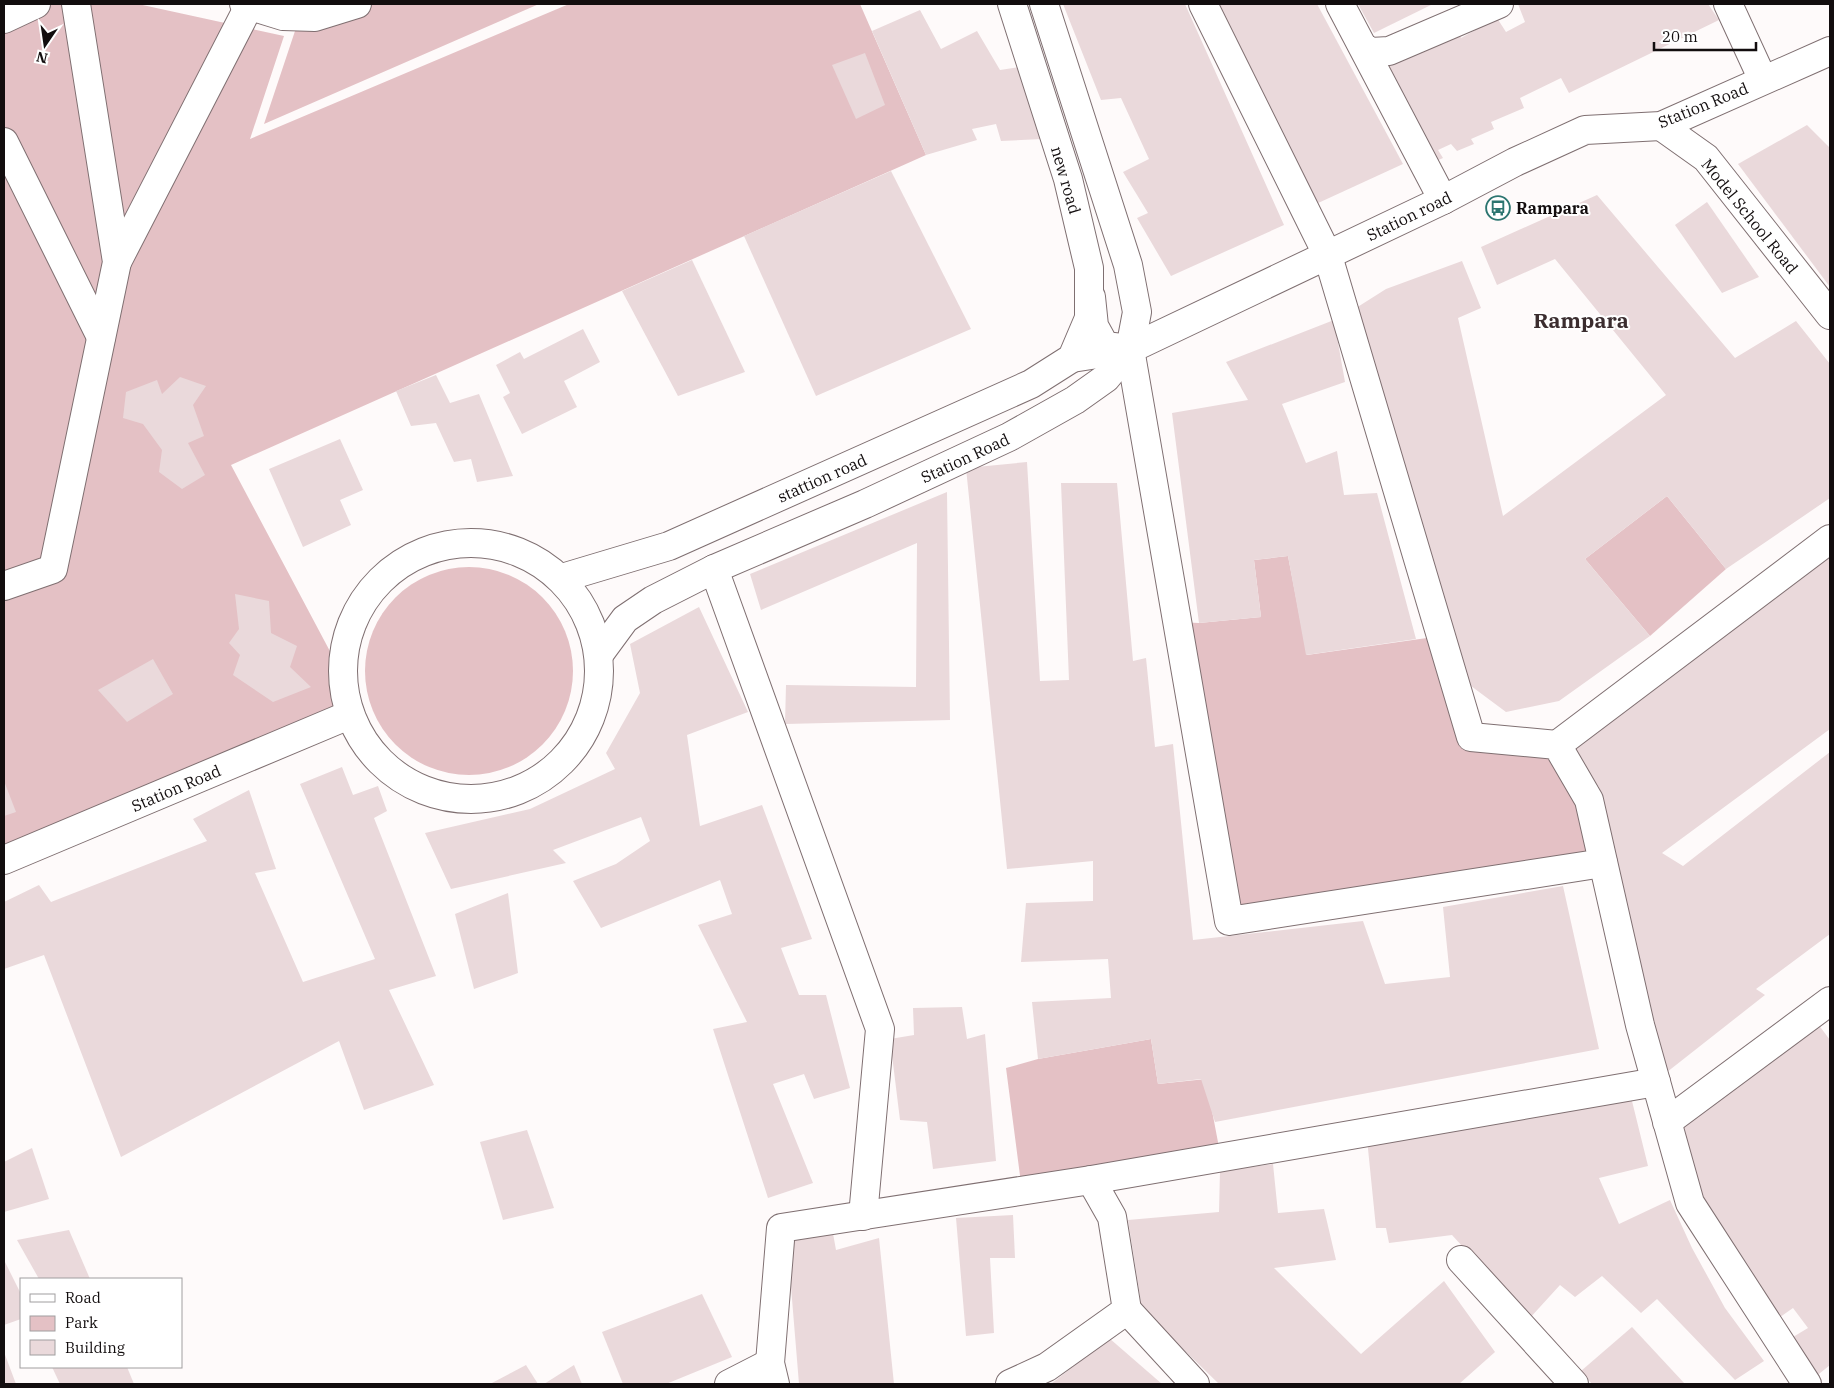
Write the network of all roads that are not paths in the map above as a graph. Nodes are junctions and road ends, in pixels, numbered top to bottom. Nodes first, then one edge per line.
1 (36, 4) edge
2 (76, 4) edge
3 (357, 4) edge
4 (1012, 4) edge
5 (1044, 4) edge
6 (1203, 4) edge
7 (1340, 4) edge
8 (1499, 4) edge
9 (1728, 4) edge
10 (247, 5) edge
11 (4, 19) edge
12 (1364, 48) junction
13 (1830, 51) edge
14 (1763, 80) junction
15 (1661, 126) junction
16 (4, 142) edge
17 (1489, 176) joint
18 (1443, 200) junction
19 (1328, 256) junction
20 (117, 262) junction
21 (1089, 268) junction
22 (1830, 315) edge
23 (101, 337) junction
24 (1130, 349) junction
25 (1072, 358) junction
26 (1830, 539) edge
27 (714, 569) junction
28 (562, 578) junction
29 (4, 586) edge
30 (600, 653) junction
31 (349, 715) junction
32 (1557, 745) junction
33 (4, 860) edge
34 (1603, 863) junction
35 (1830, 1001) edge
36 (1656, 1082) junction
37 (1667, 1122) junction
38 (1091, 1180) junction
39 (863, 1216) junction
40 (1460, 1260) dead end
41 (1127, 1310) junction
42 (773, 1374) edge
43 (729, 1384) edge
44 (1010, 1384) edge
45 (1195, 1384) edge
46 (1574, 1384) edge
47 (1807, 1384) edge

1 - 11 street
2 - 20 street
3 - 10 street
4 - 21 street, new road
5 - 24 street, new road
6 - 19 street
7 - 12 street
8 - 12 street
9 - 14 street
10 - 20 street
12 - 18 street
13 - 14 street, Station Road
14 - 15 street, Station Road
15 - 17 street, Station Road
15 - 22 street, Model School Road
16 - 23 street
17 - 18 street, Station road
18 - 19 street, Station road
19 - 24 street, Station Road
19 - 32 street
20 - 23 street
21 - 24 street
21 - 25 street, new road
23 - 29 street
24 - 25 street
24 - 27 street, Station Road
24 - 34 street
25 - 28 street, stattion road
26 - 32 street
27 - 30 street, Station Road
27 - 39 street
28 - 30 street
28 - 31 street
30 - 31 street
31 - 33 street, Station Road
32 - 34 street
34 - 36 street
35 - 37 street
36 - 37 street
36 - 38 street
37 - 47 street
38 - 39 street
38 - 41 street
39 - 42 street
40 - 46 street
41 - 44 street
41 - 45 street
42 - 43 street

